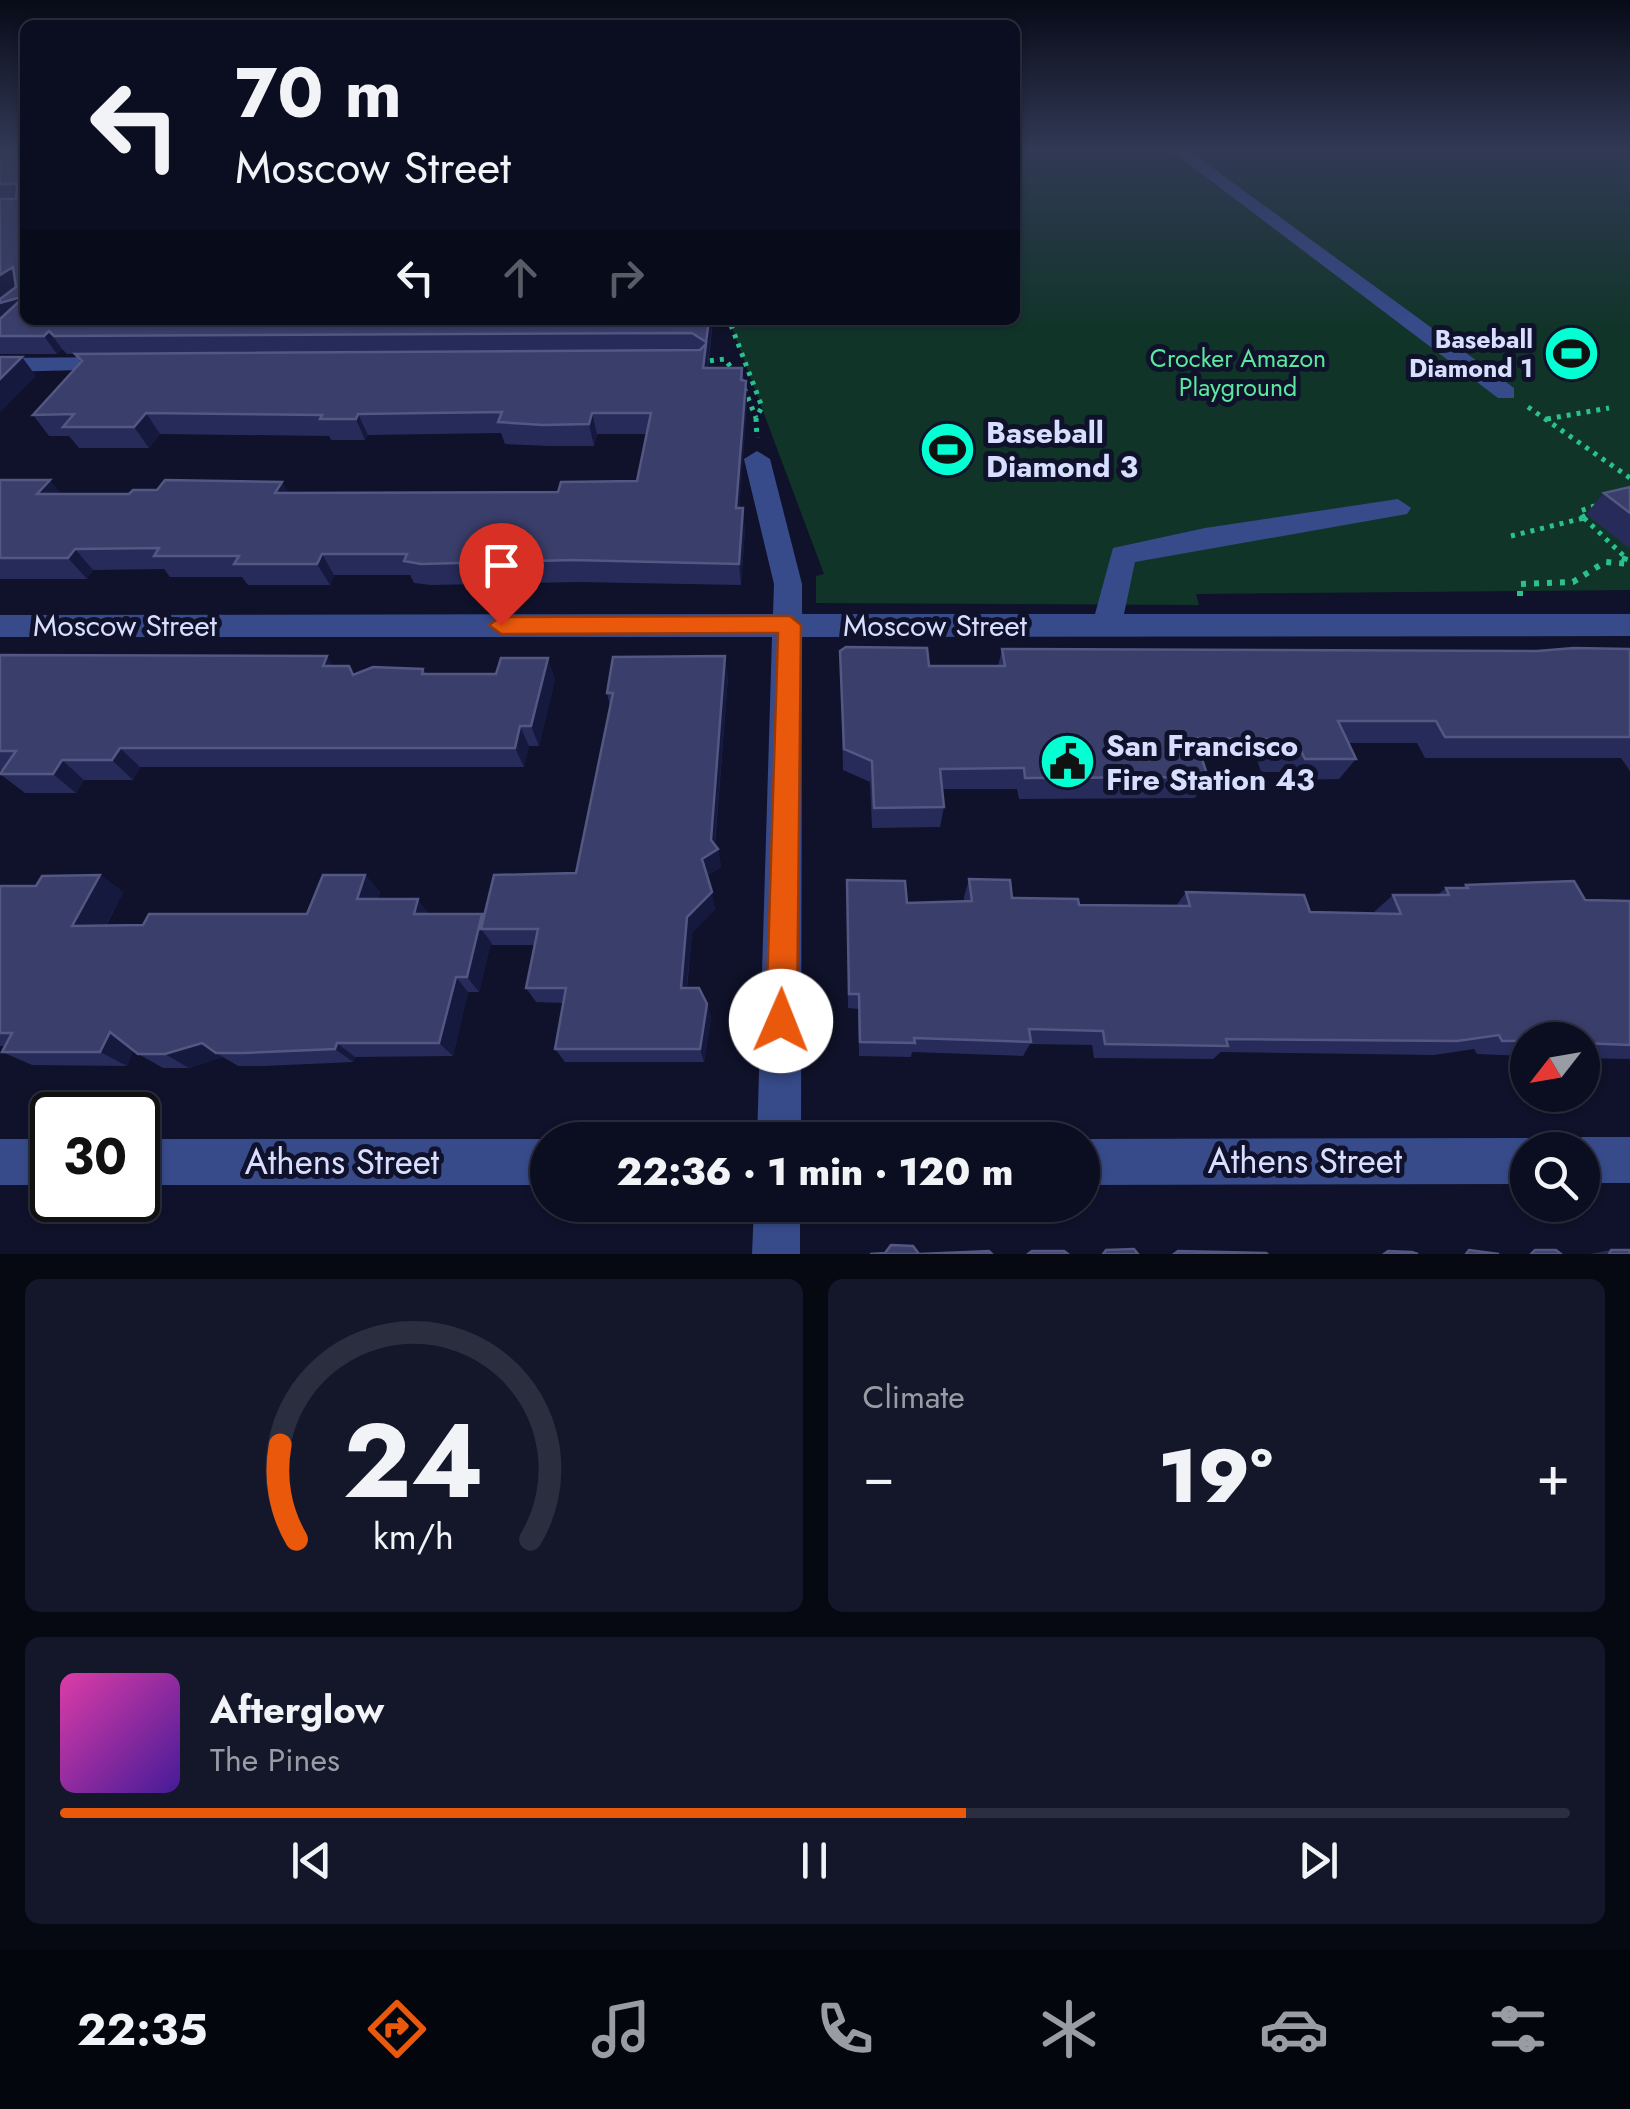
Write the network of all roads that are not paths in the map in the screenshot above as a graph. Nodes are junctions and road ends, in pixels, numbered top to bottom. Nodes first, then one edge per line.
1 (1260, 211) edge
2 (139, 364) edge
3 (0, 365) edge
4 (1506, 393) road end
5 (758, 459) road end
6 (1398, 508) dead end
7 (790, 625) junction
8 (1630, 625) edge
9 (0, 626) edge
10 (1107, 626) junction
11 (779, 1122) edge
12 (1510, 1160) edge
13 (1600, 1160) edge
14 (1630, 1160) edge
15 (0, 1162) edge
16 (30, 1162) edge
17 (160, 1162) edge
18 (530, 1162) edge
19 (1100, 1162) edge
20 (777, 1222) edge
21 (776, 1254) edge

1 - 4 street
2 - 3 street
5 - 7 street
6 - 10 street
7 - 9 street, Moscow Street
7 - 10 street, Moscow Street
7 - 11 street
8 - 10 street, Moscow Street
12 - 19 street, Athens Street
13 - 14 street
15 - 16 street
17 - 18 street, Athens Street
20 - 21 street

